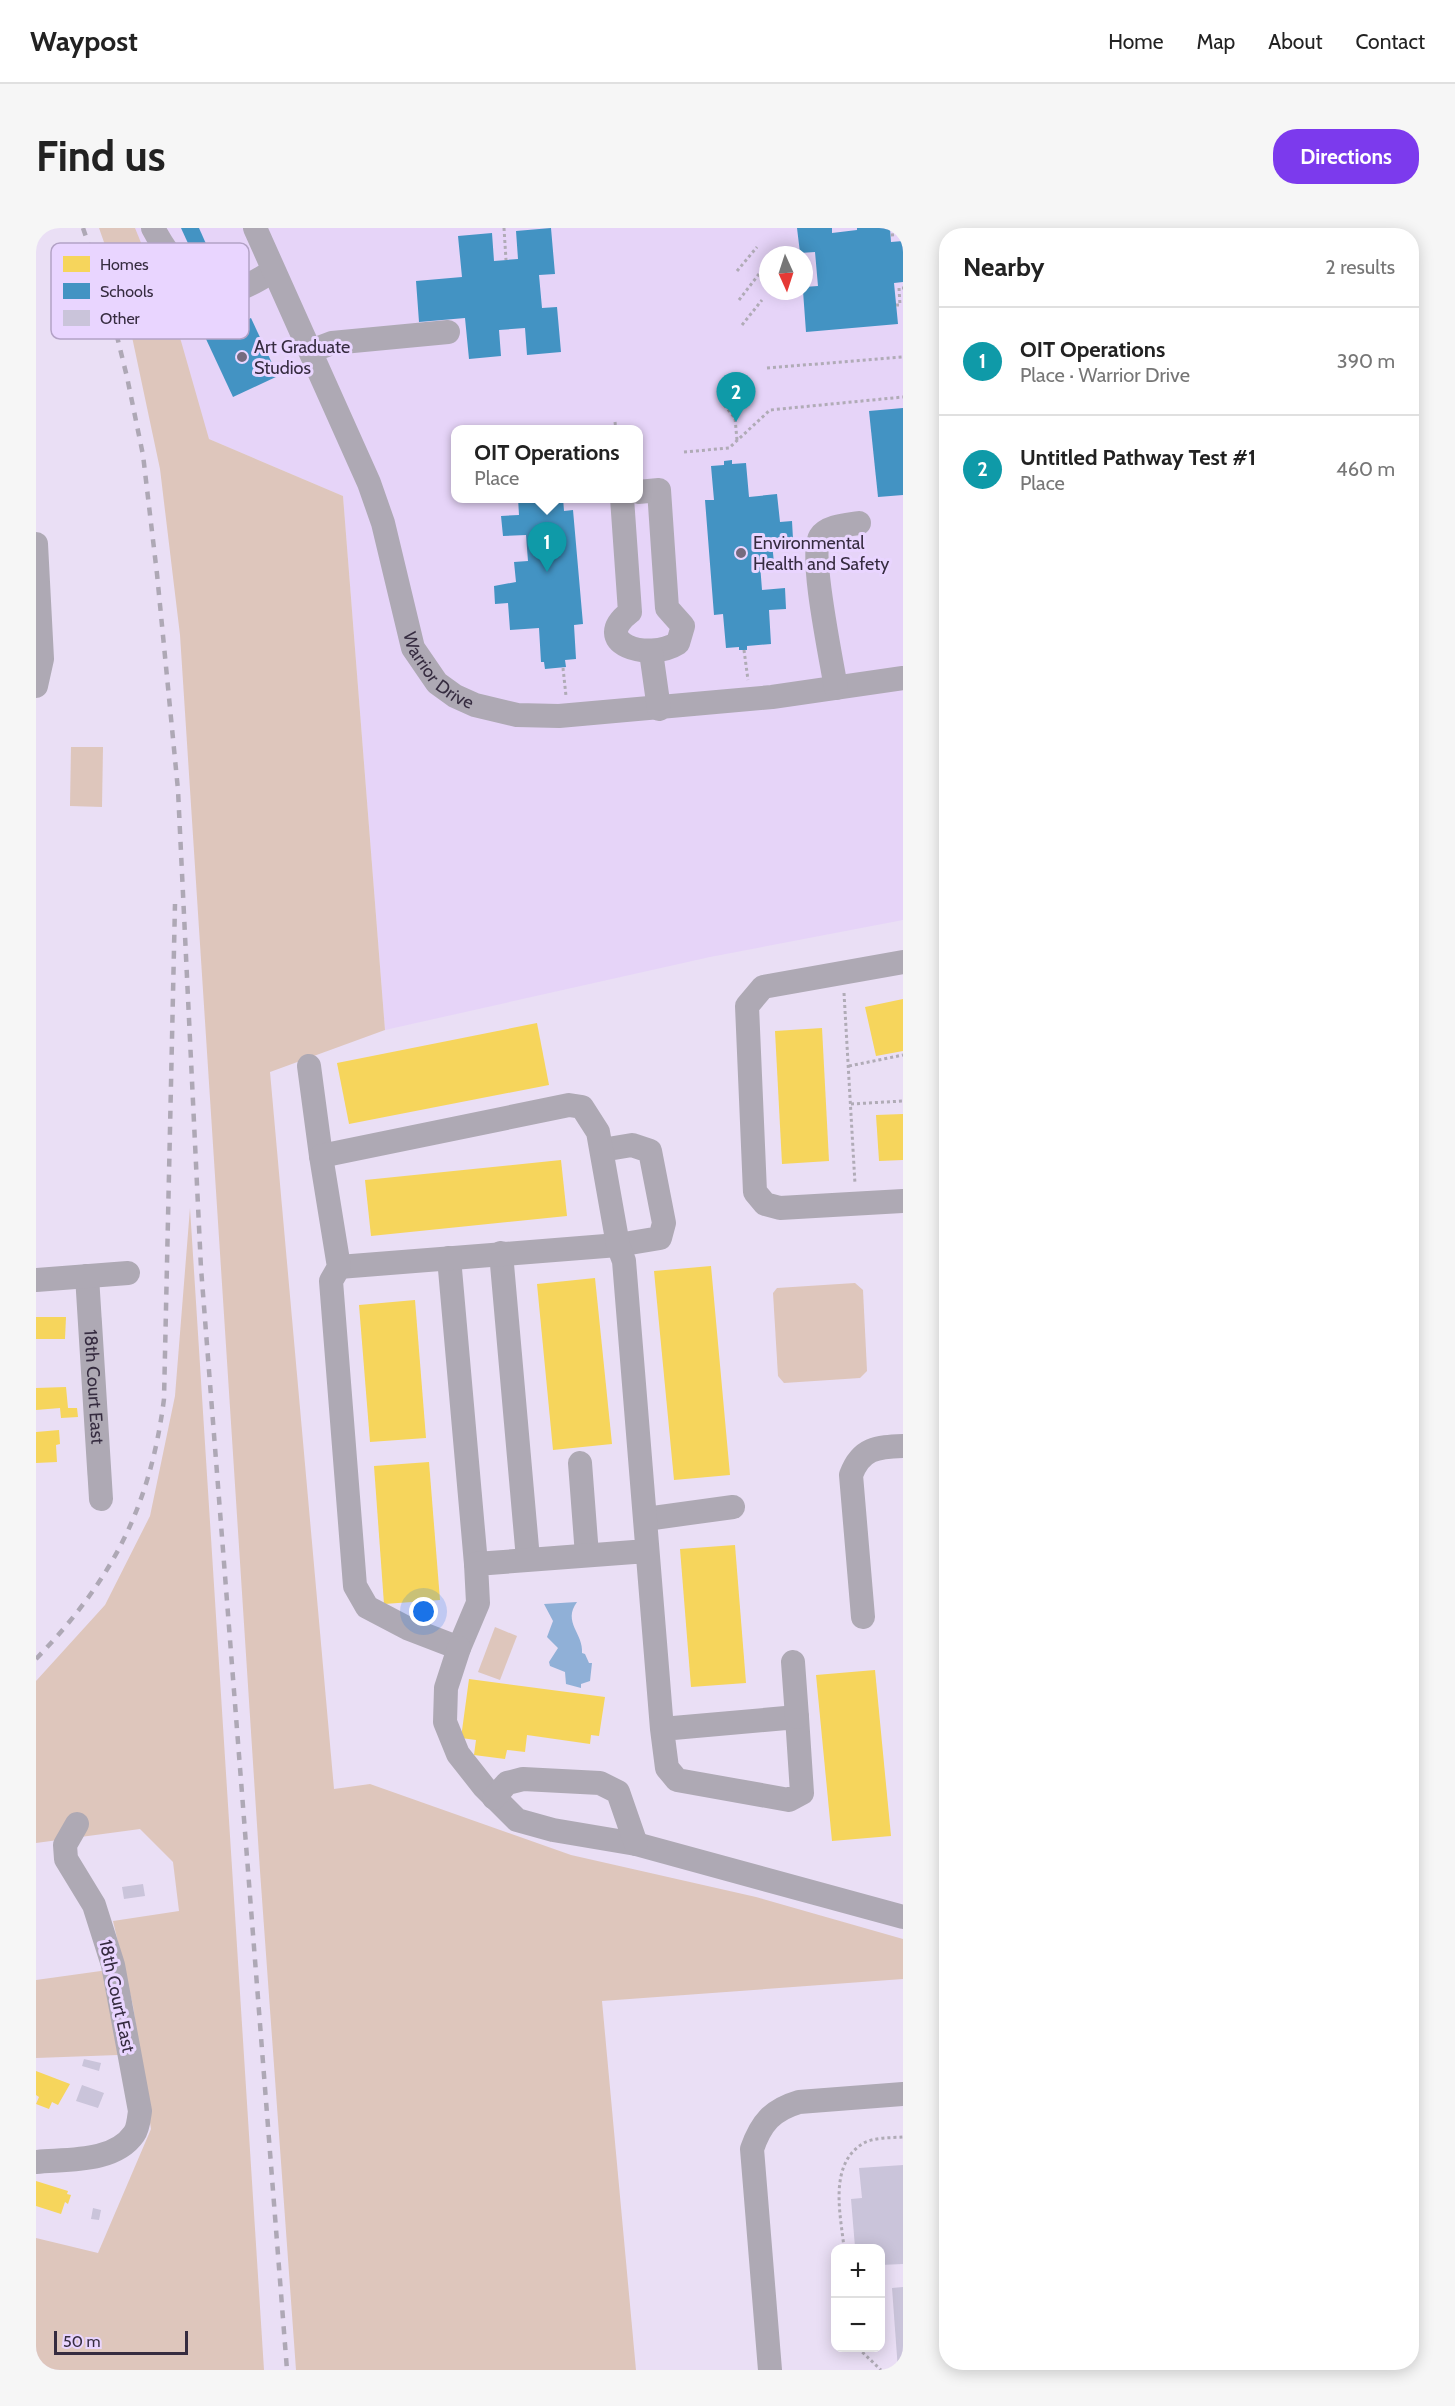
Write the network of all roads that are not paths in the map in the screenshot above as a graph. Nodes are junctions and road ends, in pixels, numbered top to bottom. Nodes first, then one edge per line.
1 (153, 228) edge
2 (258, 230) edge
3 (163, 243) edge
4 (273, 271) junction
5 (249, 284) edge
6 (448, 332) dead end
7 (311, 351) junction
8 (643, 492) edge
9 (622, 503) edge
10 (859, 523) dead end
11 (36, 544) edge
12 (651, 652) junction
13 (903, 678) edge
14 (36, 686) edge
15 (836, 688) junction
16 (659, 709) junction
17 (903, 962) edge
18 (309, 1066) dead end
19 (602, 1150) junction
20 (321, 1156) junction
21 (903, 1201) edge
22 (618, 1245) junction
23 (501, 1252) junction
24 (449, 1258) junction
25 (339, 1267) junction
26 (128, 1273) dead end
27 (87, 1276) junction
28 (36, 1280) edge
29 (903, 1446) edge
30 (580, 1463) dead end
31 (101, 1499) dead end
32 (733, 1508) dead end
33 (645, 1519) junction
34 (647, 1551) junction
35 (587, 1555) junction
36 (528, 1559) junction
37 (476, 1564) junction
38 (862, 1617) dead end
39 (459, 1648) junction
40 (793, 1662) dead end
41 (797, 1717) junction
42 (662, 1729) junction
43 (494, 1798) junction
44 (76, 1824) dead end
45 (636, 1844) junction
46 (903, 1917) edge
47 (903, 2094) edge
48 (36, 2162) edge
49 (770, 2370) edge

1 - 3 street
2 - 4 street, Warrior Drive
4 - 5 street
4 - 7 street, Warrior Drive
6 - 7 street
7 - 16 street, Warrior Drive
8 - 12 street
9 - 12 street
10 - 15 street
11 - 14 street
12 - 16 street
13 - 15 street, Warrior Drive
15 - 16 street, Warrior Drive
17 - 21 street
18 - 20 street
19 - 20 street
19 - 22 street
19 - 22 street
20 - 25 street
22 - 23 street
22 - 33 street
23 - 24 street
23 - 36 street
24 - 25 street
24 - 37 street
25 - 39 street
26 - 27 street
27 - 28 street
27 - 31 street, 18th Court East
29 - 38 street
30 - 35 street
32 - 33 street
33 - 34 street
34 - 35 street
34 - 42 street
35 - 36 street
36 - 37 street
37 - 39 street
39 - 43 street
40 - 41 street
41 - 42 street
41 - 42 street
43 - 45 street
43 - 45 street
44 - 48 street, 18th Court East
45 - 46 street
47 - 49 street

